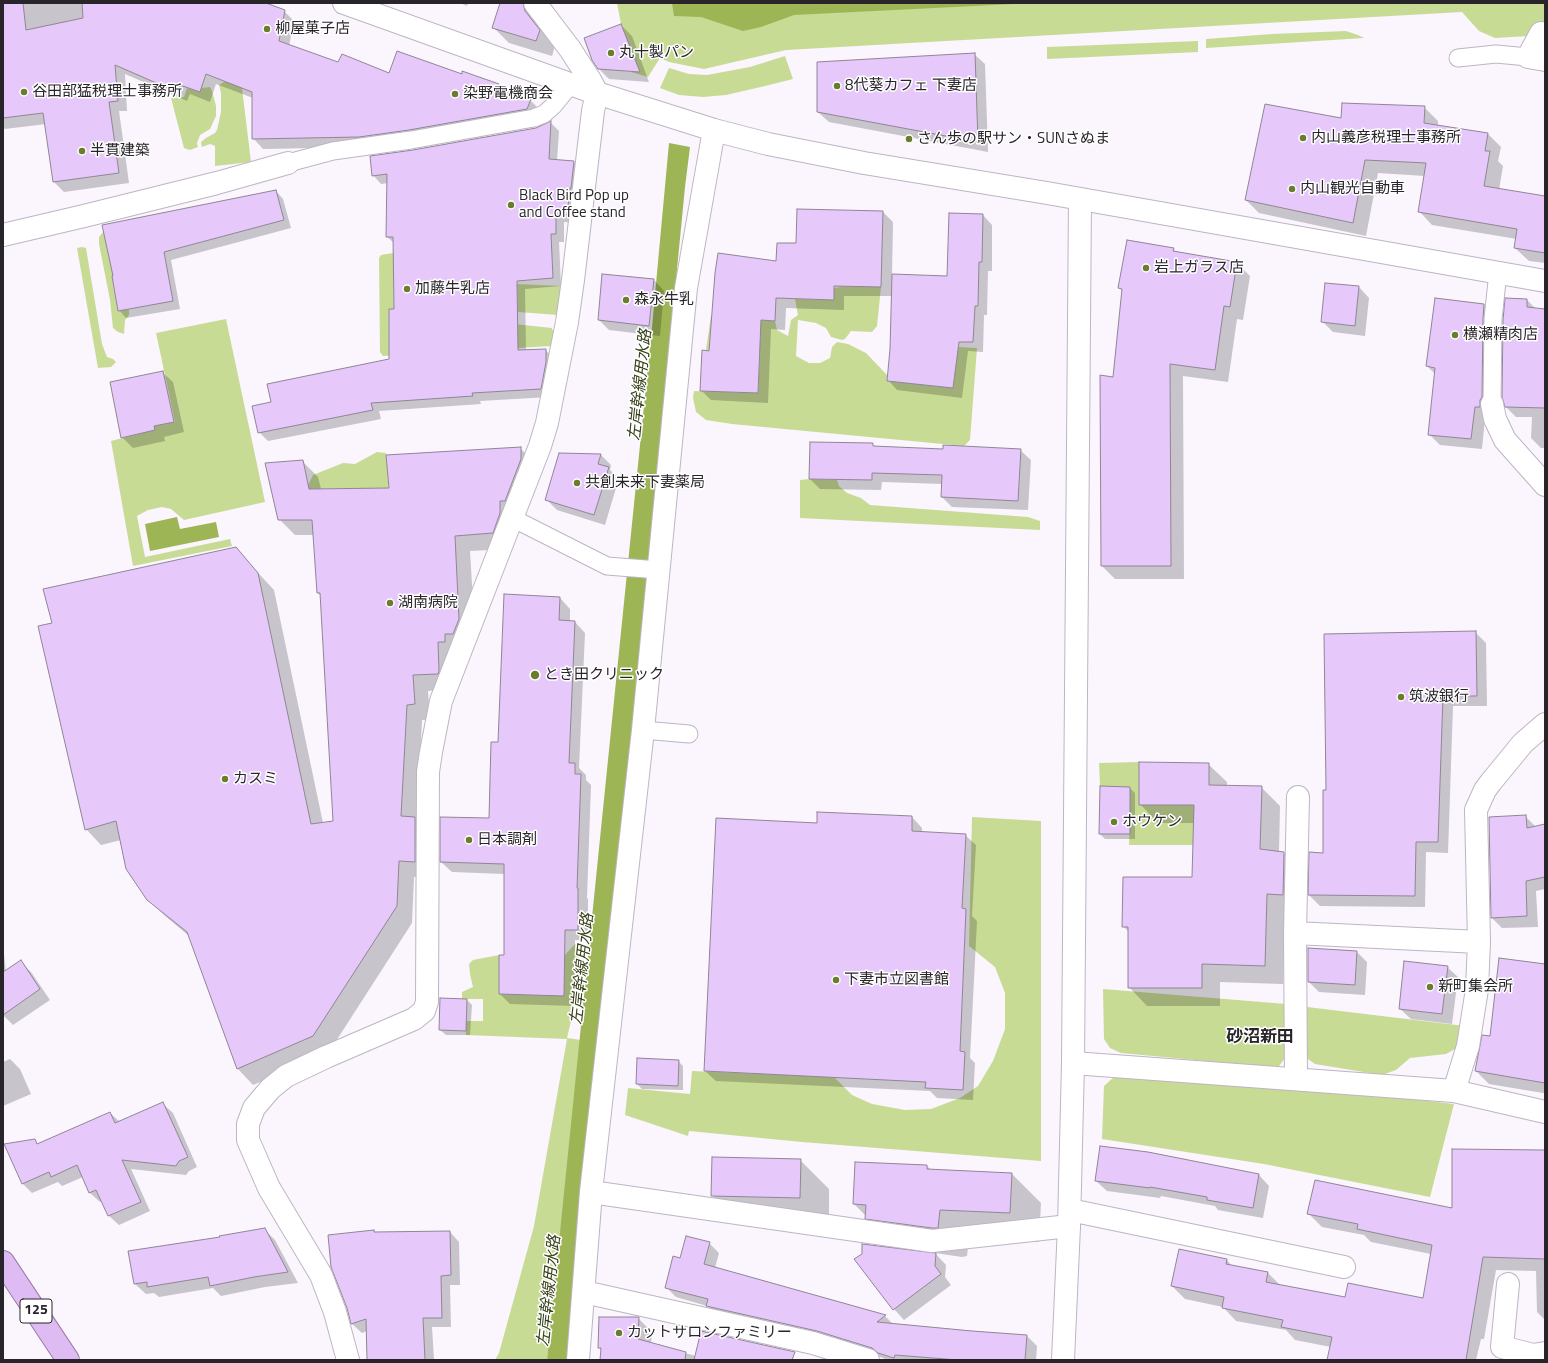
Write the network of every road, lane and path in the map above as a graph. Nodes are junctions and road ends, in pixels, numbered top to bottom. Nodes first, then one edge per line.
1 (344, 3) edge
2 (535, 3) edge
3 (1541, 33) dead end
4 (1458, 58) dead end
5 (1536, 58) edge
6 (571, 84) junction
7 (597, 93) junction
8 (714, 130) junction
9 (288, 163) joint
10 (1080, 199) junction
11 (3, 235) edge
12 (1498, 272) junction
13 (1545, 280) edge
14 (1492, 404) joint
15 (1545, 486) edge
16 (512, 518) junction
17 (659, 570) junction
18 (1545, 724) edge
19 (644, 730) junction
20 (689, 734) dead end
21 (1298, 797) dead end
22 (1295, 933) junction
23 (1479, 942) junction
24 (1073, 1063) junction
25 (1296, 1079) junction
26 (1454, 1092) junction
27 (1545, 1112) edge
28 (591, 1192) junction
29 (1070, 1218) junction
30 (3, 1262) edge
31 (1344, 1267) dead end
32 (1508, 1284) dead end
33 (584, 1292) junction
34 (1545, 1353) edge
35 (68, 1360) edge
36 (348, 1360) edge
37 (578, 1360) edge
38 (868, 1360) edge
39 (1063, 1360) edge

1 - 6 street
2 - 7 street
3 - 5 street
4 - 5 lane
6 - 7 street
6 - 9 lane
7 - 8 street
7 - 16 street
8 - 10 street
8 - 17 street
9 - 11 street
10 - 12 street
10 - 24 street
12 - 13 street
12 - 14 lane
14 - 15 street
16 - 17 lane
16 - 36 street
17 - 19 street
18 - 23 street
19 - 20 lane
19 - 28 street
21 - 22 street
22 - 23 street
22 - 25 street
23 - 26 street
24 - 25 street
24 - 29 street
25 - 26 street
26 - 27 street
28 - 29 street
28 - 33 street
29 - 31 street
29 - 39 street
30 - 35 highway, 125
32 - 34 street
33 - 37 street
33 - 38 street

